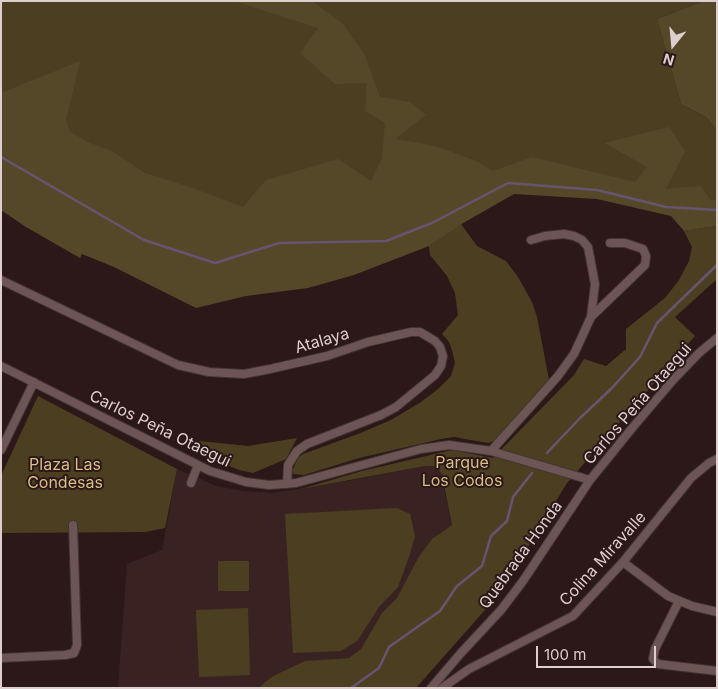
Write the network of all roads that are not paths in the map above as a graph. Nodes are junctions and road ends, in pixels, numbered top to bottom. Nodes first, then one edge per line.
1 (531, 240) dead end
2 (610, 243) dead end
3 (1, 280) edge
4 (591, 317) junction
5 (717, 338) edge
6 (1, 366) edge
7 (34, 382) junction
8 (1, 450) edge
9 (491, 451) junction
10 (717, 460) edge
11 (198, 465) junction
12 (590, 480) junction
13 (191, 483) dead end
14 (287, 484) junction
15 (73, 525) dead end
16 (623, 562) junction
17 (679, 602) junction
18 (717, 612) edge
19 (1, 658) edge
20 (717, 671) edge
21 (431, 688) edge
22 (442, 688) edge

1 - 4 street
2 - 4 street
3 - 14 street, Atalaya
4 - 9 street
5 - 12 street, Carlos Peña Otaegui
6 - 7 street, Carlos Peña Otaegui
7 - 8 street
7 - 11 street, Carlos Peña Otaegui
9 - 12 street, Carlos Peña Otaegui
9 - 14 street, Carlos Peña Otaegui
10 - 16 street, Colina Miravalle
11 - 13 street
11 - 14 street, Carlos Peña Otaegui
12 - 21 street, Quebrada Honda
15 - 19 street
16 - 17 street
16 - 22 street, Colina Miravalle
17 - 18 street
17 - 20 street

